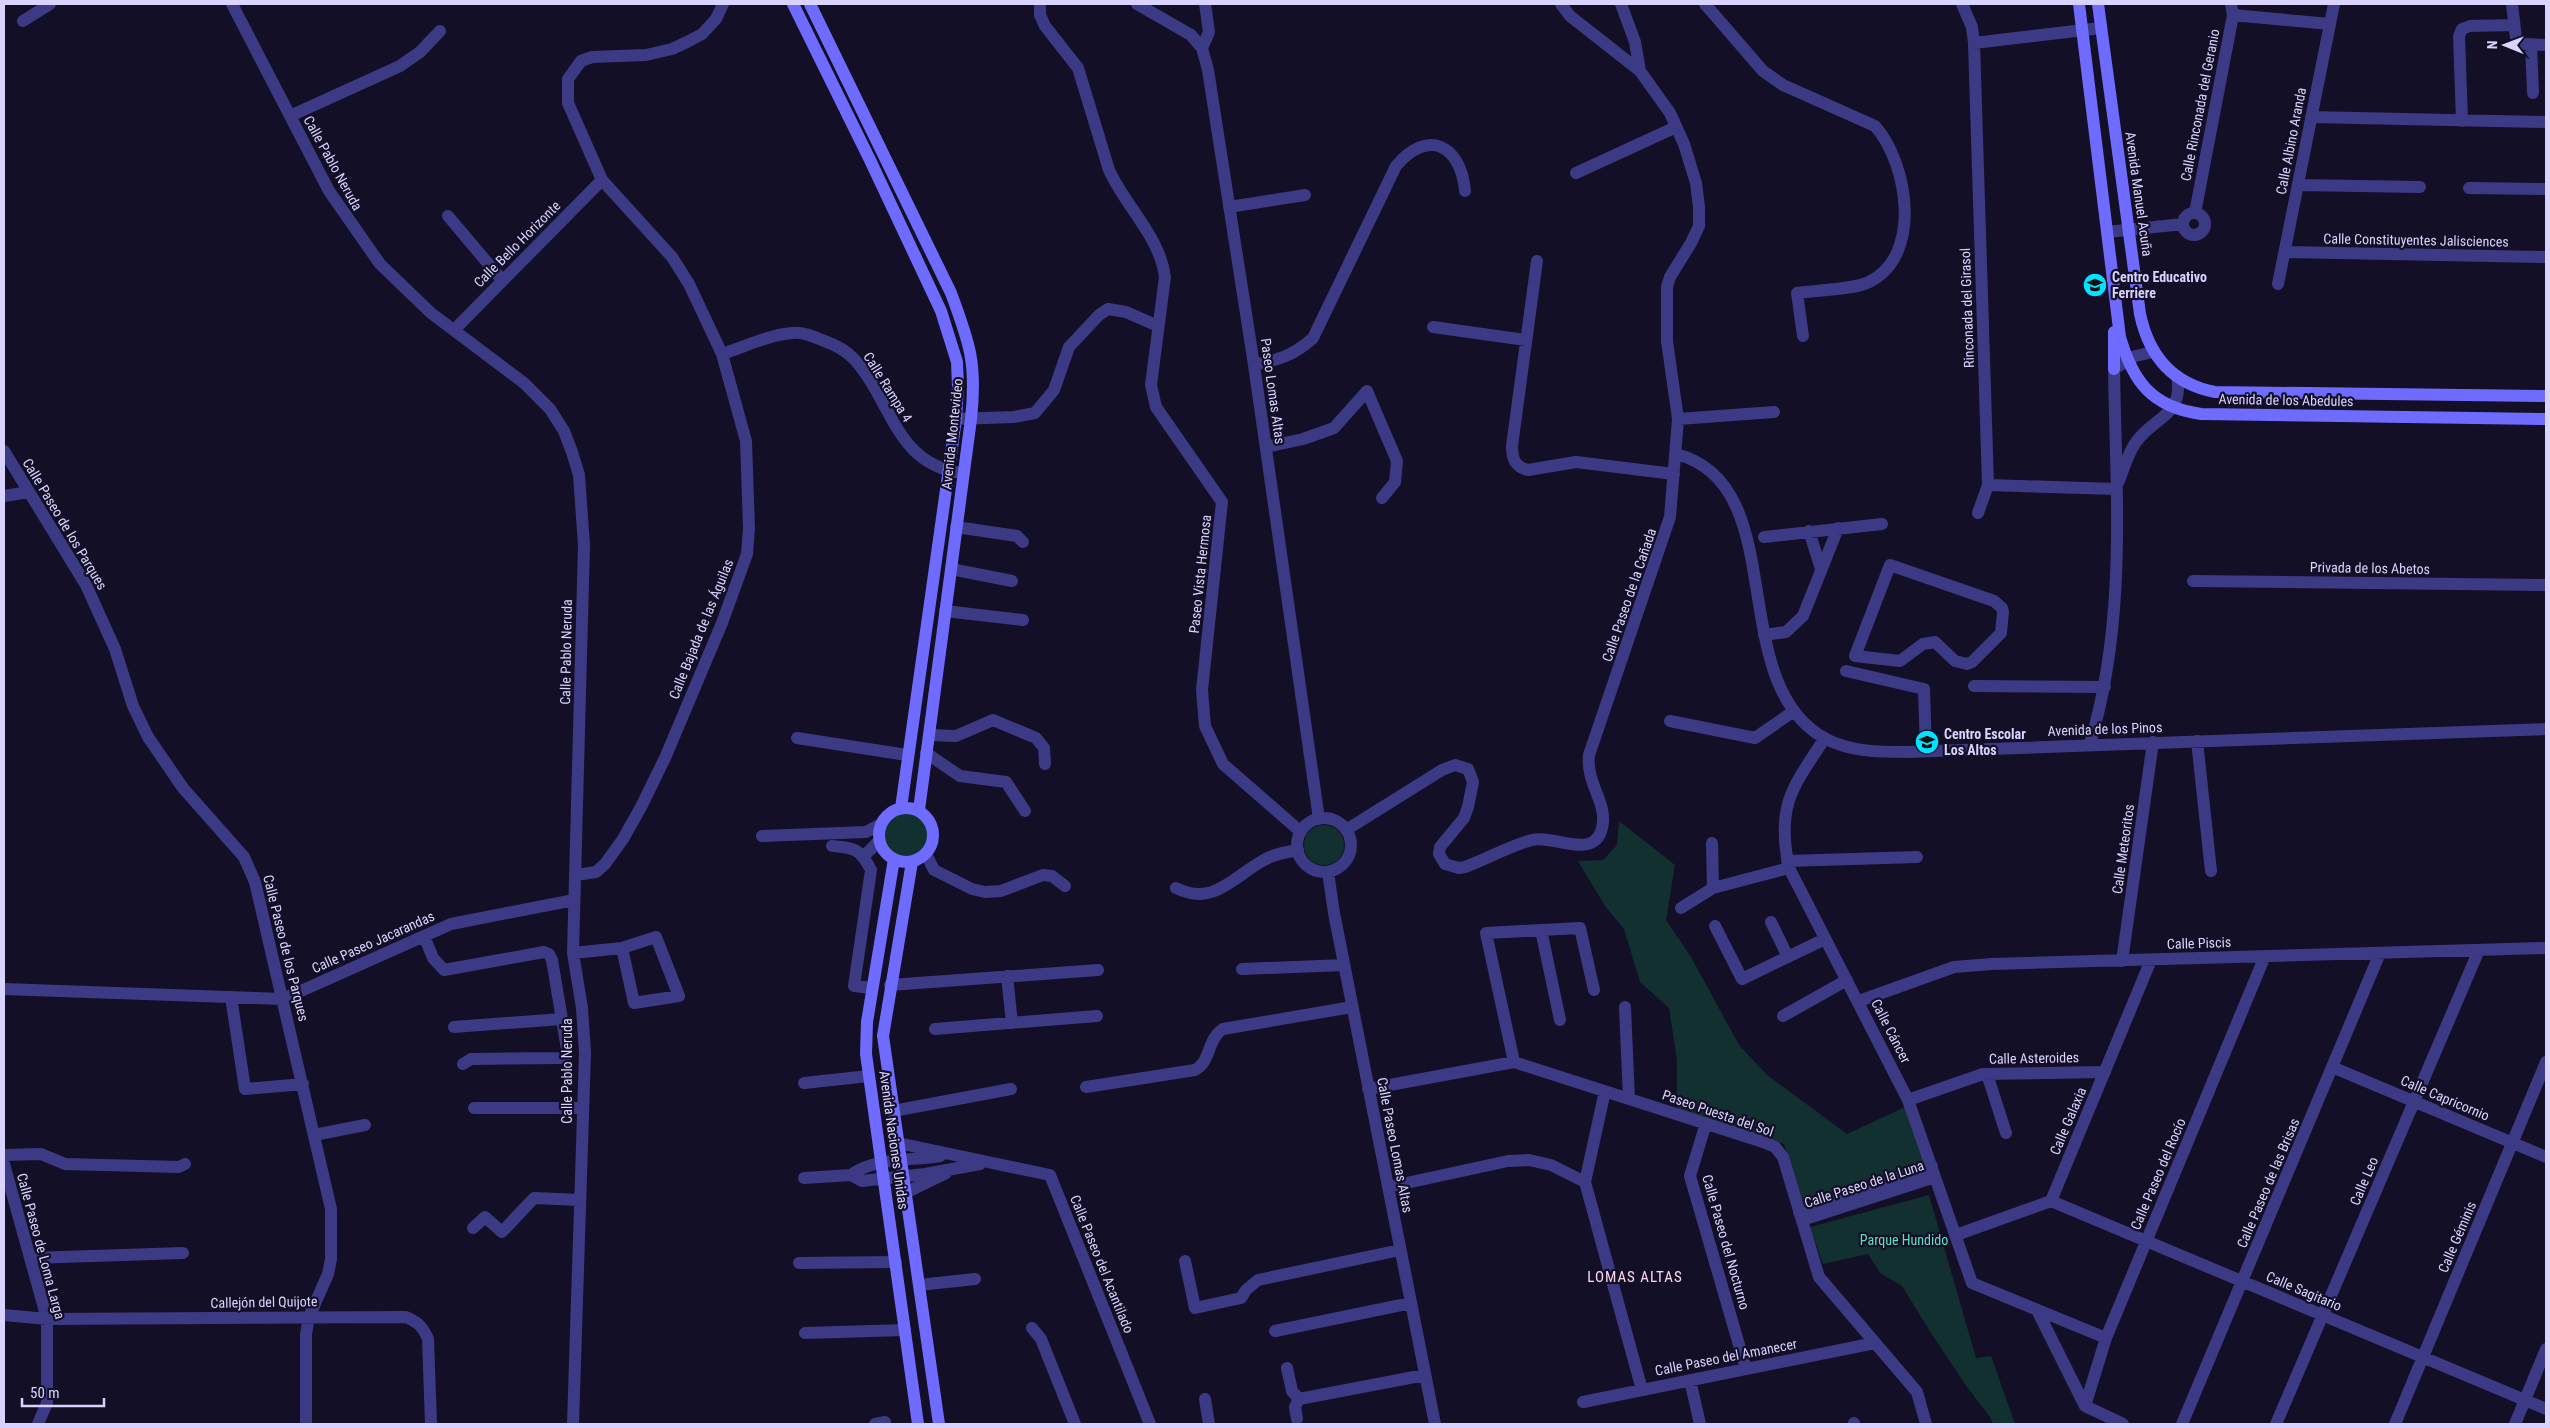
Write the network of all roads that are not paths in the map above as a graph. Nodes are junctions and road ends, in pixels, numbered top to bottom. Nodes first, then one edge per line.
1 (50, 4) edge
2 (232, 4) edge
3 (723, 4) edge
4 (792, 4) edge
5 (810, 4) edge
6 (1040, 4) edge
7 (1137, 4) edge
8 (1206, 4) edge
9 (1561, 4) edge
10 (1621, 4) edge
11 (1705, 4) edge
12 (1962, 4) edge
13 (2079, 4) edge
14 (2098, 4) edge
15 (2334, 4) edge
16 (2512, 4) edge
17 (2232, 10) edge
18 (23, 21) dead end
19 (2330, 24) junction
20 (2514, 25) junction
21 (2101, 28) junction
22 (2082, 30) junction
23 (440, 31) dead end
24 (1974, 43) junction
25 (2525, 43) junction
26 (2546, 45) edge
27 (1202, 48) junction
28 (1640, 71) junction
29 (2532, 93) dead end
30 (290, 116) junction
31 (2311, 117) junction
32 (2462, 120) junction
33 (2546, 122) edge
34 (1676, 126) junction
35 (885, 154) junction
36 (870, 160) junction
37 (1576, 173) dead end
38 (602, 180) junction
39 (2298, 185) junction
40 (2420, 187) dead end
41 (2469, 188) dead end
42 (2546, 189) edge
43 (1466, 191) dead end
44 (1305, 195) dead end
45 (1229, 207) junction
46 (2195, 212) junction
47 (448, 216) dead end
48 (2183, 224) junction
49 (2128, 230) junction
50 (2107, 232) junction
51 (2284, 252) junction
52 (2546, 257) edge
53 (1537, 261) dead end
54 (502, 280) junction
55 (2113, 282) junction
56 (2278, 284) dead end
57 (951, 293) junction
58 (936, 299) junction
59 (1158, 326) junction
60 (1433, 327) dead end
61 (454, 330) junction
62 (1804, 336) dead end
63 (1526, 340) junction
64 (2154, 352) junction
65 (722, 354) junction
66 (2126, 360) junction
67 (1254, 365) junction
68 (2114, 368) junction
69 (2177, 376) junction
70 (2546, 396) edge
71 (2173, 407) junction
72 (1774, 412) dead end
73 (971, 419) junction
74 (2546, 419) edge
75 (956, 420) junction
76 (1678, 420) junction
77 (1266, 447) junction
78 (4, 451) edge
79 (1676, 454) junction
80 (948, 471) junction
81 (963, 473) junction
82 (1674, 474) junction
83 (1988, 484) junction
84 (2116, 488) junction
85 (29, 492) junction
86 (4, 496) edge
87 (1382, 498) dead end
88 (1978, 514) dead end
89 (1882, 524) dead end
90 (956, 528) junction
91 (1838, 528) junction
92 (1809, 531) junction
93 (1764, 537) dead end
94 (1023, 542) dead end
95 (950, 569) junction
96 (1821, 569) junction
97 (1012, 581) dead end
98 (2193, 581) dead end
99 (2546, 585) edge
100 (945, 611) junction
101 (1023, 620) dead end
102 (1764, 635) junction
103 (1855, 654) joint
104 (1846, 671) dead end
105 (1974, 686) dead end
106 (2105, 688) junction
107 (1794, 711) junction
108 (1670, 721) dead end
109 (2546, 729) edge
110 (928, 735) junction
111 (797, 738) dead end
112 (1825, 738) junction
113 (2197, 740) junction
114 (2153, 742) junction
115 (2090, 744) junction
116 (1926, 751) junction
117 (926, 753) junction
118 (907, 755) junction
119 (1045, 764) dead end
120 (901, 808) junction
121 (919, 810) junction
122 (1025, 811) dead end
123 (1319, 819) junction
124 (881, 824) junction
125 (1346, 830) junction
126 (1301, 832) junction
127 (762, 836) dead end
128 (880, 841) junction
129 (1712, 843) dead end
130 (832, 846) dead end
131 (1298, 850) junction
132 (926, 854) junction
133 (864, 856) junction
134 (1917, 857) dead end
135 (894, 860) junction
136 (912, 862) junction
137 (1788, 864) junction
138 (2211, 871) dead end
139 (1328, 872) junction
140 (576, 875) junction
141 (1065, 886) dead end
142 (1176, 888) dead end
143 (1713, 888) junction
144 (574, 900) junction
145 (1681, 908) dead end
146 (1771, 922) dead end
147 (1715, 926) dead end
148 (1541, 930) junction
149 (424, 936) junction
150 (1825, 938) junction
151 (622, 948) junction
152 (2546, 948) edge
153 (2479, 950) junction
154 (573, 953) junction
155 (2380, 953) junction
156 (1788, 956) junction
157 (2265, 956) junction
158 (2151, 960) junction
159 (2122, 961) junction
160 (1344, 965) junction
161 (1242, 969) dead end
162 (1098, 970) dead end
163 (1007, 976) junction
164 (1847, 980) junction
165 (890, 985) junction
166 (872, 988) junction
167 (4, 989) edge
168 (1594, 990) dead end
169 (231, 997) junction
170 (283, 998) junction
171 (1858, 1001) junction
172 (1352, 1007) junction
173 (1625, 1007) dead end
174 (1097, 1016) dead end
175 (1783, 1016) dead end
176 (562, 1019) junction
177 (1560, 1020) dead end
178 (1012, 1022) junction
179 (454, 1027) dead end
180 (934, 1028) dead end
181 (1514, 1062) junction
182 (2546, 1062) edge
183 (463, 1064) dead end
184 (2332, 1067) junction
185 (2105, 1072) junction
186 (1987, 1074) junction
187 (869, 1076) junction
188 (804, 1082) dead end
189 (303, 1084) junction
190 (1086, 1087) dead end
191 (1011, 1089) dead end
192 (1368, 1089) junction
193 (1605, 1091) junction
194 (1629, 1099) junction
195 (1908, 1100) junction
196 (2414, 1102) junction
197 (474, 1108) dead end
198 (583, 1108) junction
199 (893, 1111) junction
200 (1706, 1123) junction
201 (365, 1125) dead end
202 (2006, 1133) dead end
203 (314, 1134) junction
204 (898, 1143) junction
205 (2513, 1143) junction
206 (4, 1154) edge
207 (950, 1155) junction
208 (2546, 1157) edge
209 (900, 1161) junction
210 (882, 1163) junction
211 (987, 1163) junction
212 (4, 1164) edge
213 (185, 1164) dead end
214 (955, 1168) junction
215 (1933, 1171) junction
216 (851, 1175) junction
217 (903, 1176) junction
218 (804, 1178) dead end
219 (884, 1179) junction
220 (1584, 1182) junction
221 (1388, 1187) junction
222 (905, 1193) junction
223 (580, 1200) junction
224 (2051, 1201) junction
225 (1800, 1216) junction
226 (473, 1228) dead end
227 (1956, 1235) junction
228 (2146, 1241) junction
229 (1400, 1250) junction
230 (183, 1252) dead end
231 (31, 1258) junction
232 (1185, 1261) dead end
233 (896, 1262) junction
234 (799, 1263) dead end
235 (975, 1279) dead end
236 (2242, 1282) junction
237 (919, 1285) junction
238 (1411, 1303) junction
239 (2037, 1310) junction
240 (4, 1315) edge
241 (2323, 1315) junction
242 (309, 1317) junction
243 (47, 1319) junction
244 (1032, 1328) dead end
245 (905, 1330) junction
246 (1275, 1331) dead end
247 (805, 1333) dead end
248 (2106, 1338) junction
249 (1875, 1343) junction
250 (2546, 1349) edge
251 (2423, 1358) junction
252 (1287, 1368) dead end
253 (1746, 1369) junction
254 (1425, 1375) junction
255 (1690, 1380) junction
256 (1642, 1390) junction
257 (1205, 1399) dead end
258 (1298, 1400) junction
259 (2525, 1400) junction
260 (1583, 1402) dead end
261 (2085, 1406) junction
262 (2546, 1409) edge
263 (1297, 1419) dead end
264 (38, 1424) edge
265 (306, 1424) edge
266 (431, 1424) edge
267 (573, 1424) edge
268 (918, 1424) edge
269 (939, 1424) edge
270 (1075, 1424) edge
271 (1150, 1424) edge
272 (1209, 1424) edge
273 (1435, 1424) edge
274 (1700, 1424) edge
275 (1926, 1424) edge
276 (2123, 1424) edge
277 (2182, 1424) edge
278 (2276, 1424) edge
279 (2395, 1424) edge
280 (2515, 1424) edge

1 - 18 street
2 - 30 street, Calle Pablo Neruda
3 - 38 street, Calle Bajada de las Águilas
4 - 36 street, Avenida Montevideo
5 - 35 street, Avenida Montevideo
6 - 59 street, Paseo Vista Hermosa
7 - 27 street
8 - 27 street
9 - 28 street, Calle Paseo de la Cañada
10 - 28 street
11 - 62 street
12 - 24 street, Rinconada del Girasol
13 - 22 street
14 - 21 street, Avenida Manuel Acuña
15 - 19 street, Calle Albino Aranda
16 - 20 street
17 - 19 street
17 - 46 street, Calle Rinconada del Geranio
19 - 31 street, Calle Albino Aranda
20 - 25 street
20 - 32 street
21 - 22 street
21 - 49 street, Avenida Manuel Acuña
22 - 24 street
22 - 50 street
23 - 30 street
24 - 83 street, Rinconada del Girasol
25 - 26 street
25 - 29 street
27 - 45 street, Paseo Lomas Altas
28 - 34 street, Calle Paseo de la Cañada
30 - 61 street, Calle Pablo Neruda
31 - 32 street
31 - 39 street, Calle Albino Aranda
32 - 33 street
34 - 37 street
34 - 76 street, Calle Paseo de la Cañada
35 - 36 street
35 - 57 street, Avenida Montevideo
36 - 58 street, Avenida Montevideo
38 - 54 street, Calle Bello Horizonte
38 - 65 street, Calle Bajada de las Águilas
39 - 40 street
39 - 51 street, Calle Albino Aranda
41 - 42 street
43 - 67 street
44 - 45 street
45 - 67 street, Paseo Lomas Altas
46 - 48 street
46 - 48 street
47 - 54 street
48 - 49 street
49 - 50 street
49 - 64 street, Avenida Manuel Acuña
50 - 55 street
51 - 52 street, Calle Constituyentes Jalisciences
51 - 56 street, Calle Albino Aranda
53 - 63 street
54 - 61 street, Calle Bello Horizonte
55 - 66 street, Avenida de los Abedules
55 - 68 street
57 - 58 street
57 - 73 street, Avenida Montevideo
58 - 75 street, Avenida Montevideo
59 - 73 street
59 - 126 street, Paseo Vista Hermosa
60 - 63 street
61 - 140 street, Calle Pablo Neruda
63 - 82 street
64 - 66 street
64 - 69 street, Avenida Manuel Acuña
65 - 80 street, Calle Rampa 4
65 - 140 street, Calle Bajada de las Águilas
66 - 68 street
66 - 71 street, Avenida de los Abedules
67 - 77 street, Paseo Lomas Altas
68 - 84 street
69 - 70 street, Avenida de los Abedules
69 - 71 street
71 - 74 street, Avenida de los Abedules
71 - 84 street
72 - 76 street
73 - 75 street
73 - 81 street, Avenida Montevideo
75 - 80 street, Avenida Montevideo
76 - 79 street, Calle Paseo de la Cañada
77 - 87 street
77 - 123 street, Paseo Lomas Altas
78 - 85 street, Calle Paseo de los Parques
79 - 82 street, Calle Paseo de la Cañada
79 - 102 street, Avenida de los Pinos
80 - 81 street, Calle Rampa 4
80 - 118 street, Avenida Montevideo
81 - 90 street, Avenida Montevideo
82 - 125 street, Calle Paseo de la Cañada
83 - 84 street
83 - 88 street
84 - 106 street
85 - 86 street
85 - 170 street, Calle Paseo de los Parques
89 - 91 street
90 - 94 street
90 - 95 street, Avenida Montevideo
91 - 92 street
91 - 96 street
92 - 93 street
92 - 96 street
95 - 97 street
95 - 100 street, Avenida Montevideo
96 - 102 street
98 - 99 street, Privada de los Abetos
100 - 101 street
100 - 110 street, Avenida Montevideo
102 - 107 street, Avenida de los Pinos
103 - 103 street
104 - 116 street
105 - 106 street
106 - 115 street
107 - 108 street
107 - 112 street, Avenida de los Pinos
109 - 113 street, Avenida de los Pinos
110 - 117 street, Avenida Montevideo
110 - 119 street
111 - 118 street
112 - 116 street, Avenida de los Pinos
112 - 137 street, Calle Cáncer
113 - 114 street, Avenida de los Pinos
113 - 138 street
114 - 115 street, Avenida de los Pinos
114 - 159 street, Calle Meteoritos
115 - 116 street, Avenida de los Pinos
117 - 121 street, Avenida Montevideo
117 - 122 street
118 - 120 street, Avenida Montevideo
120 - 121 street
120 - 124 street
121 - 132 street
123 - 125 street
123 - 126 street
124 - 127 street
124 - 128 street
125 - 139 street
126 - 131 street
128 - 133 street
128 - 135 street
129 - 143 street
130 - 133 street
131 - 139 street
131 - 142 street
132 - 136 street
132 - 141 street
133 - 166 street
134 - 137 street
135 - 136 street
135 - 166 street, Avenida Naciones Unidas
136 - 165 street, Avenida Naciones Unidas
137 - 143 street
137 - 150 street, Calle Cáncer
139 - 160 street, Calle Paseo Lomas Altas
140 - 144 street, Calle Pablo Neruda
143 - 145 street
144 - 149 street, Calle Paseo Jacarandas
144 - 154 street, Calle Pablo Neruda
146 - 156 street
147 - 156 street
148 - 168 street
148 - 177 street
148 - 181 street
149 - 170 street, Calle Paseo Jacarandas
149 - 176 street
150 - 156 street
150 - 164 street, Calle Cáncer
151 - 151 street
151 - 154 street
152 - 153 street, Calle Piscis
153 - 155 street, Calle Piscis
153 - 196 street, Calle Leo
154 - 198 street, Calle Pablo Neruda
155 - 157 street, Calle Piscis
155 - 184 street, Calle Paseo de las Brisas
157 - 158 street, Calle Piscis
157 - 228 street, Calle Paseo del Rocío
158 - 159 street, Calle Piscis
158 - 185 street, Calle Galaxia
159 - 171 street, Calle Piscis
160 - 161 street
160 - 172 street, Calle Paseo Lomas Altas
162 - 163 street
163 - 165 street
163 - 178 street
164 - 171 street, Calle Cáncer
164 - 175 street
165 - 199 street, Avenida Naciones Unidas
166 - 187 street, Avenida Naciones Unidas
167 - 169 street, Calle Paseo Jacarandas
169 - 170 street, Calle Paseo Jacarandas
169 - 189 street
170 - 189 street, Calle Paseo de los Parques
171 - 195 street, Calle Cáncer
172 - 190 street
172 - 192 street, Calle Paseo Lomas Altas
173 - 194 street
174 - 178 street
176 - 179 street
176 - 183 street
178 - 180 street
181 - 192 street, Paseo Puesta del Sol
181 - 193 street, Paseo Puesta del Sol
182 - 205 street, Calle Géminis
184 - 196 street, Calle Capricornio
184 - 236 street, Calle Paseo de las Brisas
185 - 186 street, Calle Asteroides
185 - 224 street, Calle Galaxia
186 - 195 street, Calle Asteroides
186 - 202 street
187 - 188 street
187 - 210 street, Avenida Naciones Unidas
189 - 203 street, Calle Paseo de los Parques
191 - 199 street
192 - 221 street, Calle Paseo Lomas Altas
193 - 194 street, Paseo Puesta del Sol
193 - 220 street
194 - 200 street, Paseo Puesta del Sol
195 - 215 street, Calle Cáncer
196 - 205 street, Calle Capricornio
196 - 241 street, Calle Leo
197 - 198 street
198 - 223 street, Calle Pablo Neruda
199 - 204 street, Avenida Naciones Unidas
200 - 225 street, Paseo Puesta del Sol
200 - 253 street, Calle Paseo del Nocturno
201 - 203 street
203 - 242 street, Calle Paseo de los Parques
204 - 207 street, Calle Paseo del Acantilado
204 - 209 street, Avenida Naciones Unidas
205 - 208 street, Calle Capricornio
205 - 251 street, Calle Géminis
206 - 213 street
207 - 209 street, Calle Paseo del Acantilado
207 - 211 street, Calle Paseo del Acantilado
209 - 210 street, Calle Paseo del Acantilado
209 - 217 street, Avenida Naciones Unidas
210 - 216 street, Calle Paseo del Acantilado
210 - 219 street, Avenida Naciones Unidas
211 - 214 street, Calle Paseo del Acantilado
211 - 271 street, Calle Paseo del Acantilado
212 - 231 street, Calle Paseo de Loma Larga
214 - 217 street, Calle Paseo del Acantilado
214 - 222 street, Calle Paseo del Acantilado
215 - 225 street, Calle Paseo de la Luna
215 - 227 street, Calle Cáncer
216 - 218 street
216 - 219 street, Calle Paseo del Acantilado
217 - 219 street, Calle Paseo del Acantilado
217 - 222 street, Avenida Naciones Unidas
219 - 233 street, Avenida Naciones Unidas
220 - 221 street
220 - 256 street
221 - 229 street, Calle Paseo Lomas Altas
222 - 237 street, Avenida Naciones Unidas
223 - 226 street
223 - 267 street, Calle Pablo Neruda
224 - 227 street
224 - 228 street, Calle Sagitario
225 - 249 street, Paseo Puesta del Sol
227 - 239 street, Calle Cáncer
228 - 236 street, Calle Sagitario
228 - 248 street, Calle Paseo del Rocío
229 - 232 street
229 - 238 street, Calle Paseo Lomas Altas
230 - 231 street
231 - 243 street, Calle Paseo de Loma Larga
233 - 234 street
233 - 245 street, Avenida Naciones Unidas
235 - 237 street
236 - 241 street, Calle Sagitario
236 - 277 street, Calle Paseo de las Brisas
237 - 269 street, Avenida Naciones Unidas
238 - 246 street
238 - 254 street, Calle Paseo Lomas Altas
239 - 248 street, Calle Cáncer
239 - 261 street
240 - 243 street, Callejón del Quijote
241 - 251 street, Calle Sagitario
241 - 278 street, Calle Leo
242 - 243 street, Callejón del Quijote
242 - 265 street, Calle Paseo de los Parques
242 - 266 street, Callejón del Quijote
243 - 264 street, Calle Paseo de Loma Larga
244 - 270 street
245 - 247 street
245 - 268 street, Avenida Naciones Unidas
248 - 261 street, Calle Paseo del Rocío
249 - 253 street, Calle Paseo del Amanecer
249 - 275 street, Paseo Puesta del Sol
250 - 259 street
251 - 259 street, Calle Sagitario
251 - 279 street, Calle Géminis
252 - 258 street
253 - 255 street, Calle Paseo del Amanecer
254 - 258 street
254 - 273 street, Calle Paseo Lomas Altas
255 - 256 street, Calle Paseo del Amanecer
255 - 274 street
256 - 260 street, Calle Paseo del Amanecer
257 - 272 street
258 - 263 street
259 - 262 street, Calle Sagitario
259 - 280 street
261 - 276 street

